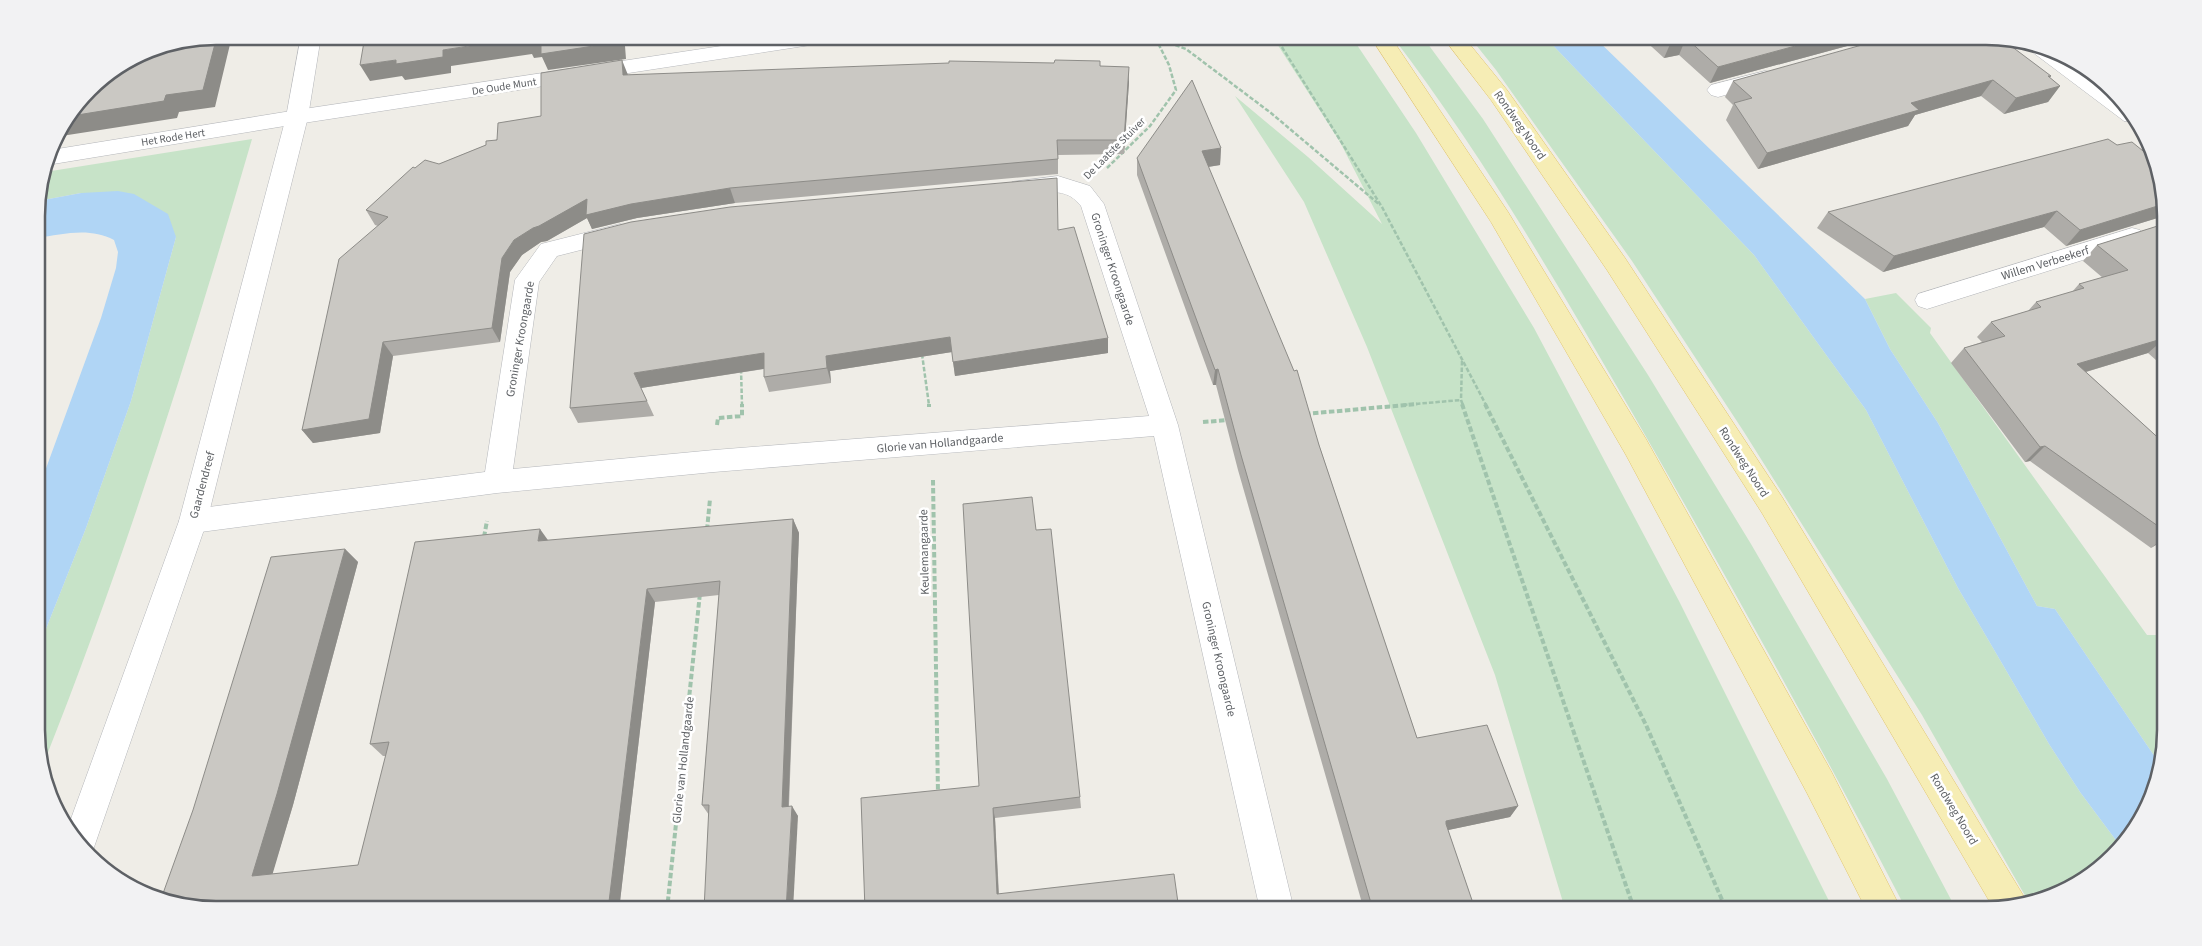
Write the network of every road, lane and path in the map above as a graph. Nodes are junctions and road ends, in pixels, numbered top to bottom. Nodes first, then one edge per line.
1 (309, 45) edge
2 (771, 45) edge
3 (1159, 45) edge
4 (1176, 45) edge
5 (1281, 45) edge
6 (1386, 45) edge
7 (1459, 45) edge
8 (2057, 61) edge
9 (1784, 72) edge
10 (1718, 90) edge
11 (2114, 103) edge
12 (297, 117) junction
13 (56, 157) edge
14 (1000, 188) edge
15 (1082, 191) junction
16 (1382, 207) junction
17 (647, 226) edge
18 (2155, 228) edge
19 (1927, 300) dead end
20 (921, 344) edge
21 (1462, 360) junction
22 (740, 368) edge
23 (1461, 400) junction
24 (1305, 414) edge
25 (1235, 420) edge
26 (1165, 425) junction
27 (933, 443) junction
28 (714, 461) junction
29 (497, 482) junction
30 (193, 521) junction
31 (483, 539) edge
32 (706, 539) edge
33 (701, 588) edge
34 (938, 800) edge
35 (82, 836) edge
36 (2008, 900) edge
37 (668, 901) edge
38 (1275, 901) edge
39 (1631, 901) edge
40 (1723, 901) edge
41 (1880, 901) edge

1 - 12 street, Gaardendreef
2 - 12 street, De Oude Munt
3 - 15 path, De Laatste Stuiver
4 - 16 path
5 - 16 path
6 - 41 main road
7 - 36 main road, Rondweg Noord
8 - 11 street
9 - 10 street
12 - 13 street, Het Rode Hert
12 - 30 street, Gaardendreef
14 - 15 street
15 - 26 street, Groninger Kroongaarde
16 - 21 path
17 - 29 street, Groninger Kroongaarde
18 - 19 street, Willem Verbeekerf
20 - 27 path, Keulemangaarde
21 - 23 path
21 - 40 path
22 - 28 path
23 - 24 path
23 - 39 path
25 - 26 path
26 - 27 street, Glorie van Hollandgaarde
26 - 38 street, Groninger Kroongaarde
27 - 28 street, Glorie van Hollandgaarde
27 - 34 path, Keulemangaarde
28 - 29 street, Glorie van Hollandgaarde
28 - 32 path
29 - 30 street
29 - 31 path
30 - 35 street, Gaardendreef
33 - 37 path, Glorie van Hollandgaarde

